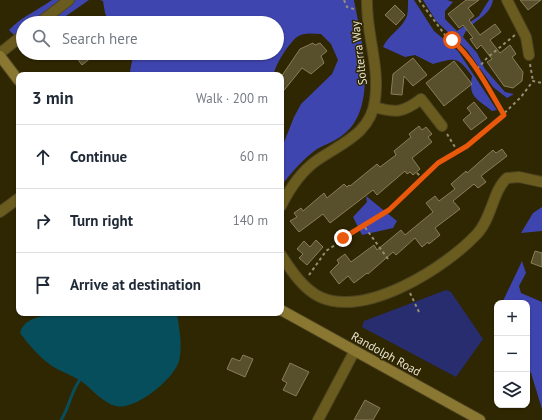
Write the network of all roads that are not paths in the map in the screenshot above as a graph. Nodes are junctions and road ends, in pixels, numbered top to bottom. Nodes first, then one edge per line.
1 (69, 0) edge
2 (367, 0) edge
3 (507, 0) edge
4 (48, 16) edge
5 (16, 42) edge
6 (529, 55) road end
7 (1, 58) edge
8 (16, 77) edge
9 (374, 107) junction
10 (442, 126) road end
11 (542, 182) edge
12 (16, 200) edge
13 (284, 201) edge
14 (0, 212) edge
15 (284, 259) edge
16 (284, 312) edge
17 (354, 352) junction
18 (318, 420) edge
19 (480, 420) edge

1 - 4 street
2 - 9 street, Solterra Way
3 - 6 street
5 - 7 street
7 - 8 street
9 - 10 street
9 - 13 street, Solterra Way
11 - 15 street
12 - 14 street
16 - 17 street, Randolph Road
17 - 18 street
17 - 19 street, Randolph Road

